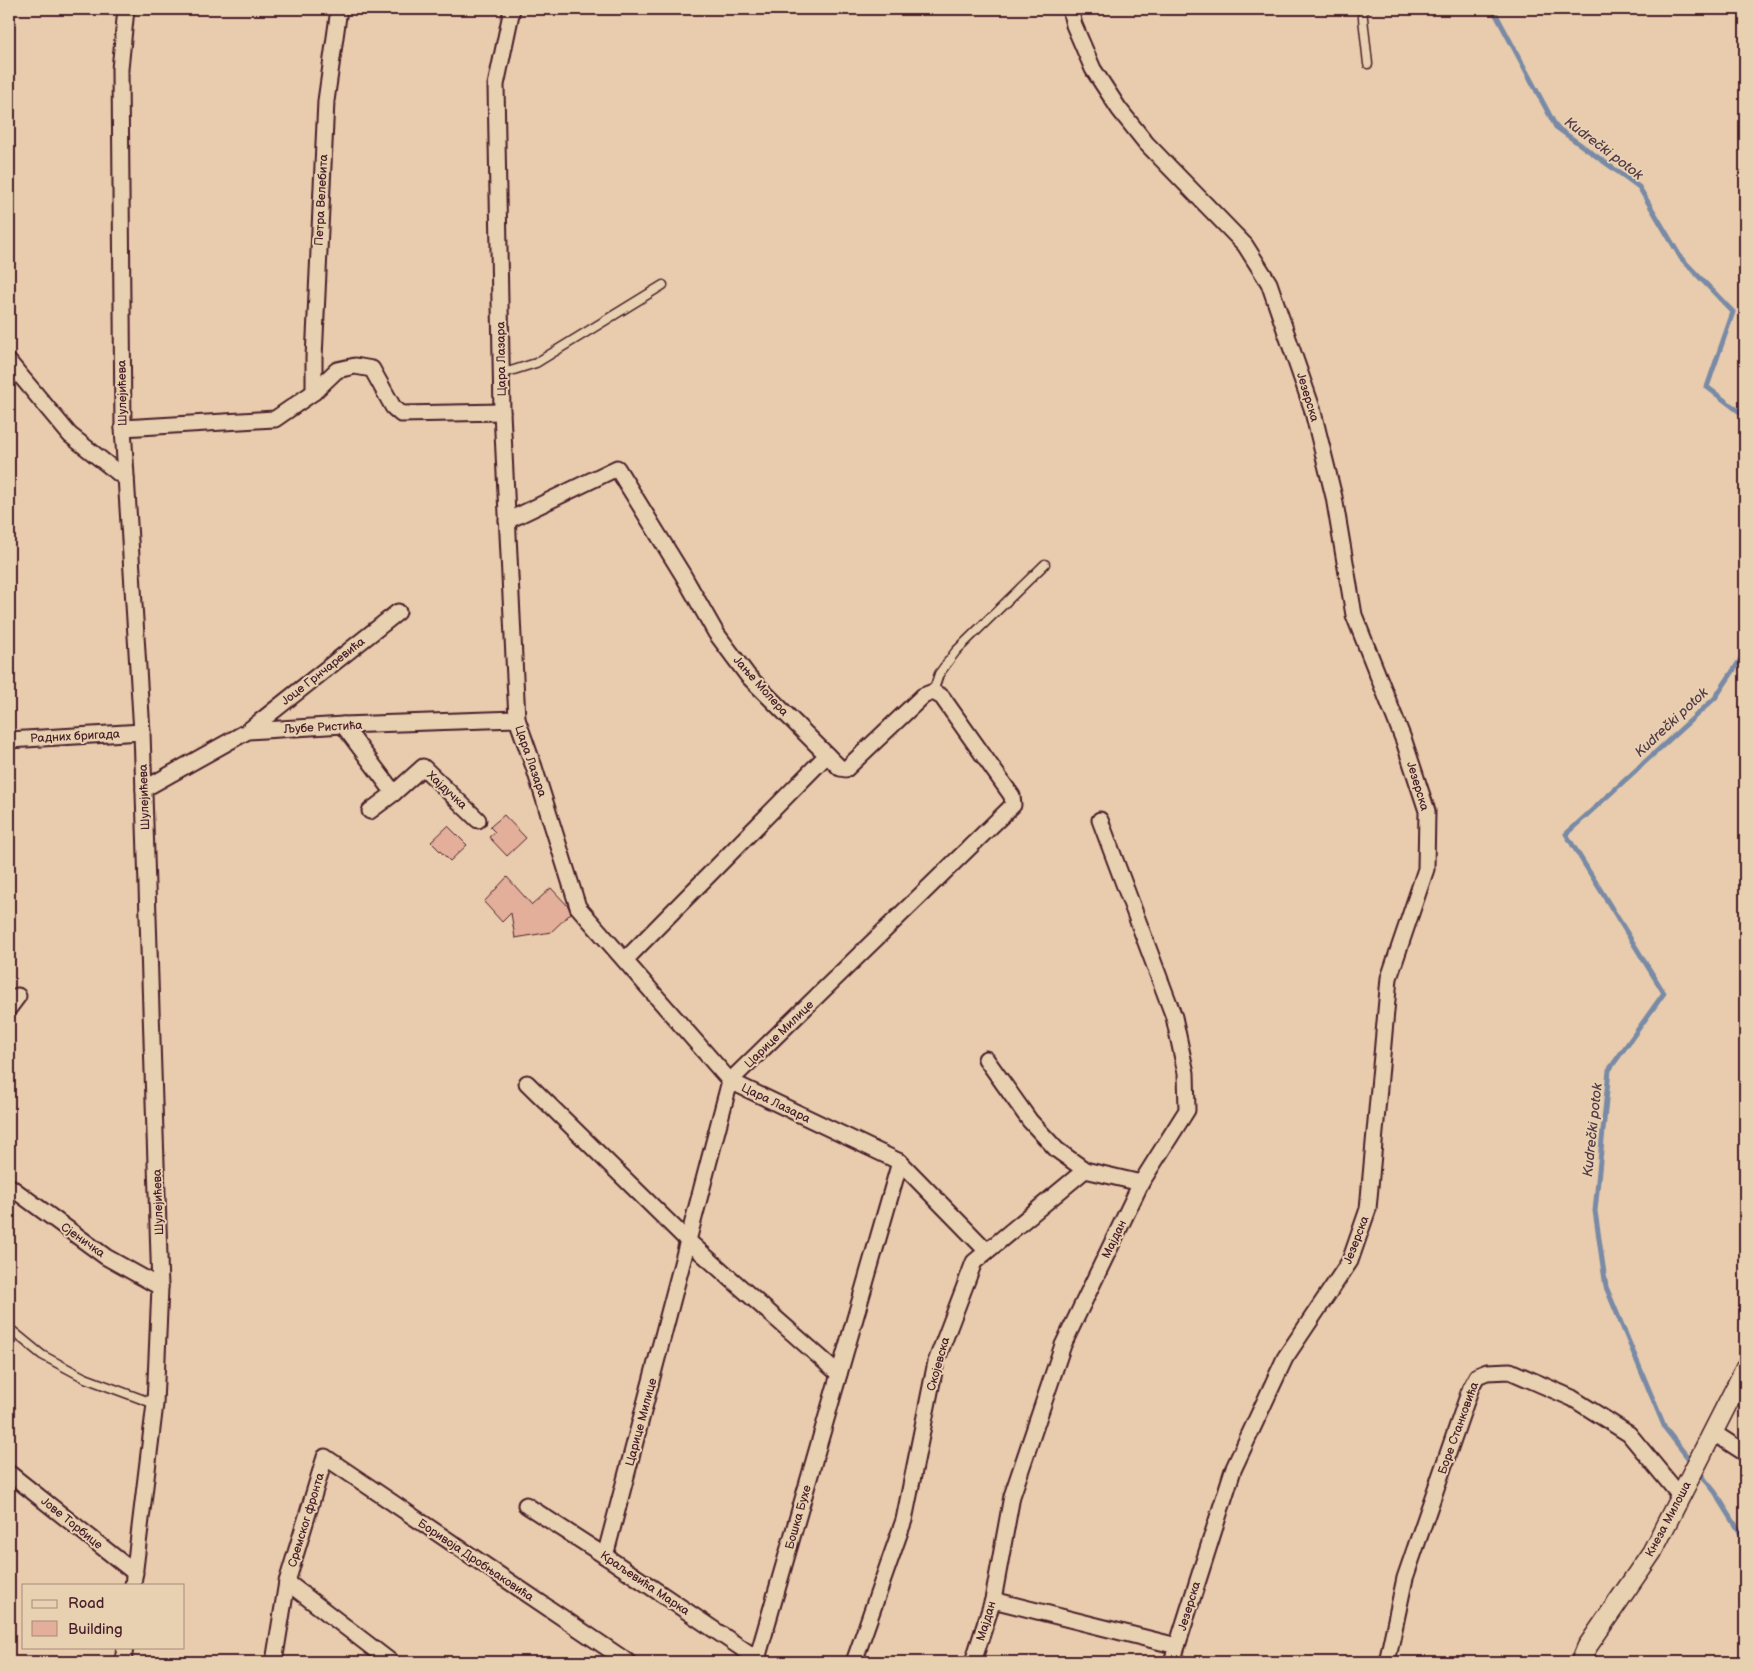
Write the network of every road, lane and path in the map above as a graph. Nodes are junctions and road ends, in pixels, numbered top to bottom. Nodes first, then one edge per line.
1 (126, 9) edge
2 (339, 9) edge
3 (512, 9) edge
4 (1070, 9) edge
5 (1362, 9) edge
6 (1368, 64) dead end
7 (663, 286) dead end
8 (9, 362) edge
9 (501, 374) junction
10 (314, 392) junction
11 (502, 412) junction
12 (123, 428) junction
13 (126, 479) junction
14 (507, 521) junction
15 (1045, 564) dead end
16 (398, 612) dead end
17 (933, 692) junction
18 (517, 719) junction
19 (343, 725) junction
20 (248, 731) junction
21 (142, 732) junction
22 (9, 740) edge
23 (827, 755) junction
24 (144, 789) junction
25 (394, 793) junction
26 (370, 811) dead end
27 (478, 820) dead end
28 (1101, 823) dead end
29 (625, 960) junction
30 (18, 996) dead end
31 (9, 1008) edge
32 (986, 1059) dead end
33 (730, 1081) junction
34 (527, 1083) dead end
35 (900, 1162) junction
36 (1084, 1170) junction
37 (1141, 1183) junction
38 (9, 1186) edge
39 (688, 1241) junction
40 (987, 1251) junction
41 (160, 1287) junction
42 (9, 1328) edge
43 (1745, 1369) edge
44 (839, 1374) junction
45 (155, 1404) junction
46 (1714, 1433) junction
47 (1745, 1453) edge
48 (325, 1457) joint
49 (9, 1473) edge
50 (1681, 1497) junction
51 (526, 1505) dead end
52 (605, 1556) junction
53 (134, 1579) edge
54 (286, 1582) junction
55 (993, 1600) junction
56 (1177, 1646) junction
57 (125, 1648) edge
58 (760, 1661) edge
59 (123, 1662) edge
60 (274, 1662) edge
61 (390, 1662) edge
62 (628, 1662) edge
63 (854, 1662) edge
64 (973, 1662) edge
65 (1172, 1662) edge
66 (1387, 1662) edge
67 (1581, 1662) edge

1 - 12 street, Шулејићева
2 - 10 street, Петра Велебита
3 - 9 street, Цара Лазара
4 - 56 street, Језерска
5 - 6 lane
7 - 9 lane
8 - 13 street
9 - 11 street, Цара Лазара
10 - 11 street
10 - 12 street
11 - 14 street, Цара Лазара
12 - 13 street, Шулејићева
13 - 21 street, Шулејићева
14 - 18 street, Цара Лазара
14 - 23 street, Јање Молера
15 - 17 lane
16 - 20 street, Јоце Грнчаревића
17 - 23 street
17 - 33 street, Царице Милице
18 - 19 street, Љубе Ристића
18 - 29 street, Цара Лазара
19 - 20 street, Љубе Ристића
19 - 25 street
20 - 24 street, Љубе Ристића
21 - 22 street, Радних бригада
21 - 24 street, Шулејићева
23 - 29 street
24 - 41 street, Шулејићева
25 - 26 street, Хајдучка
25 - 27 street, Хајдучка
28 - 37 street, Мајдан
29 - 33 street, Цара Лазара
30 - 31 street
32 - 36 street
33 - 35 street, Цара Лазара
33 - 39 street, Царице Милице
34 - 39 street
35 - 40 street, Цара Лазара
35 - 44 street, Бошка Бухе
36 - 37 street
36 - 40 street, Скојевска
37 - 55 street, Мајдан
38 - 41 street, Сјеничка
39 - 44 street
39 - 52 street, Царице Милице
40 - 63 street, Скојевска
41 - 45 street, Шулејићева
42 - 45 lane
43 - 46 street, Кнеза Милоша
44 - 58 street, Бошка Бухе
45 - 53 street, Шулејићева
46 - 47 street
46 - 50 street, Кнеза Милоша
48 - 54 street, Сремског фронта
48 - 62 street, Боривоја Дробњаковића
49 - 53 street, Јове Торбице
50 - 66 street, Боре Станковића
50 - 67 street, Кнеза Милоша
51 - 52 street, Краљевића Марка
52 - 58 street, Краљевића Марка
54 - 60 street, Сремског фронта
54 - 61 street, Сремског фронта
55 - 56 street
55 - 64 street, Мајдан
56 - 65 street, Језерска
57 - 59 street

